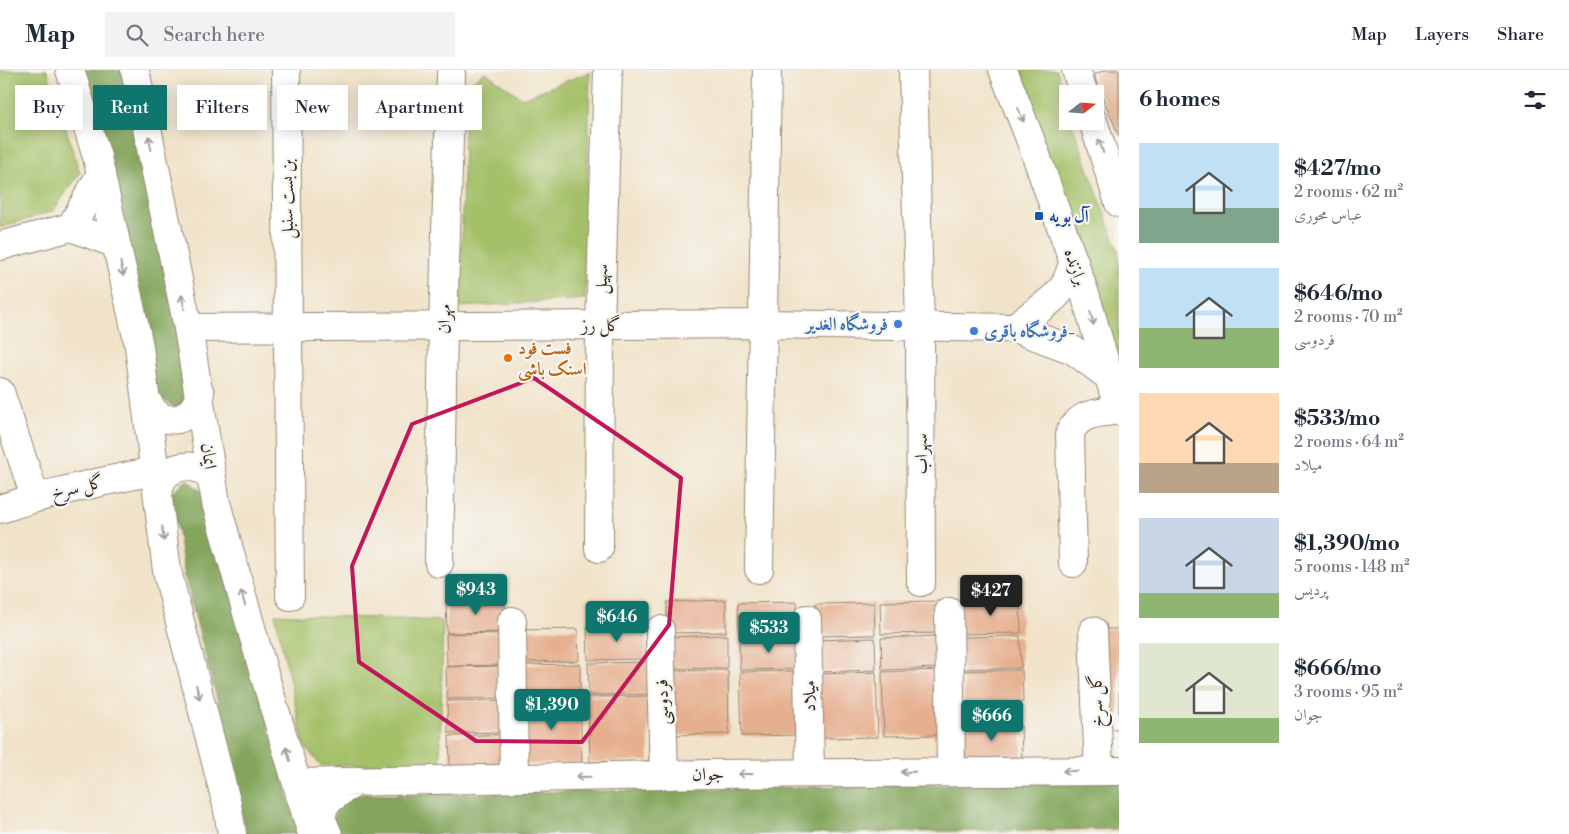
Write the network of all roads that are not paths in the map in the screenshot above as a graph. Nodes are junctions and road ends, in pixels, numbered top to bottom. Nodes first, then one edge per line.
1 (70, 70) edge
2 (135, 70) edge
3 (286, 70) edge
4 (608, 70) edge
5 (767, 70) edge
6 (913, 70) edge
7 (1003, 70) edge
8 (1076, 70) edge
9 (451, 75) dead end
10 (1081, 85) edge
11 (1096, 130) edge
12 (100, 174) junction
13 (1119, 203) edge
14 (71, 227) junction
15 (116, 244) junction
16 (0, 246) edge
17 (1074, 261) junction
18 (762, 324) junction
19 (600, 325) junction
20 (443, 326) junction
21 (920, 327) junction
22 (188, 328) junction
23 (288, 328) junction
24 (1014, 328) junction
25 (0, 392) edge
26 (200, 393) junction
27 (145, 395) junction
28 (1116, 400) edge
29 (157, 482) junction
30 (214, 491) junction
31 (34, 497) junction
32 (0, 509) edge
33 (599, 548) dead end
34 (439, 563) dead end
35 (1073, 563) dead end
36 (759, 569) dead end
37 (922, 582) dead end
38 (290, 596) dead end
39 (949, 612) dead end
40 (807, 619) dead end
41 (512, 621) dead end
42 (660, 630) dead end
43 (1093, 631) dead end
44 (1109, 771) edge
45 (951, 772) junction
46 (810, 773) junction
47 (664, 775) junction
48 (514, 778) junction
49 (358, 781) junction
50 (297, 783) junction
51 (232, 834) edge
52 (312, 834) edge
53 (328, 834) edge

1 - 12 street
22 -> 2 street, ایمان
3 - 23 street, بن بست سنبل
4 - 19 street, سهیل
5 - 18 street
6 - 21 street, سهراب
7 -> 17 street, برازنده
8 - 10 street
9 - 20 street, مهران
13 -> 11 street
12 - 14 street
12 - 15 street
14 - 15 street
14 - 16 street
15 -> 27 street
17 - 24 street
17 -> 28 street, برازنده
18 - 19 street, گل رز
18 - 21 street, گل رز
18 - 36 street
19 - 20 street, گل رز
19 - 33 street, سهیل
20 - 23 street, گل رز
20 - 34 street, مهران
21 - 24 street, گل رز
21 - 37 street, سهراب
22 - 23 street, گل رز
22 - 26 street, ایمان
23 - 38 street, بن بست سنبل
24 - 28 street, گل رز
25 - 31 street
26 - 27 street
26 - 30 street, ایمان
27 - 29 street
28 - 35 street
29 - 30 street
29 - 31 street, گل سرخ
29 -> 51 street
50 -> 30 street, ایمان
31 - 32 street, گل سرخ
39 - 45 street
40 - 46 street, میلاد
41 - 48 street
42 - 47 street, فردوسی
43 - 44 street, گل سرخ
44 -> 45 street, جوان
45 -> 46 street, جوان
46 -> 47 street, جوان
47 -> 48 street, جوان
48 - 49 street, جوان
49 - 50 street, جوان
49 - 53 street
50 - 52 street, ایمان

